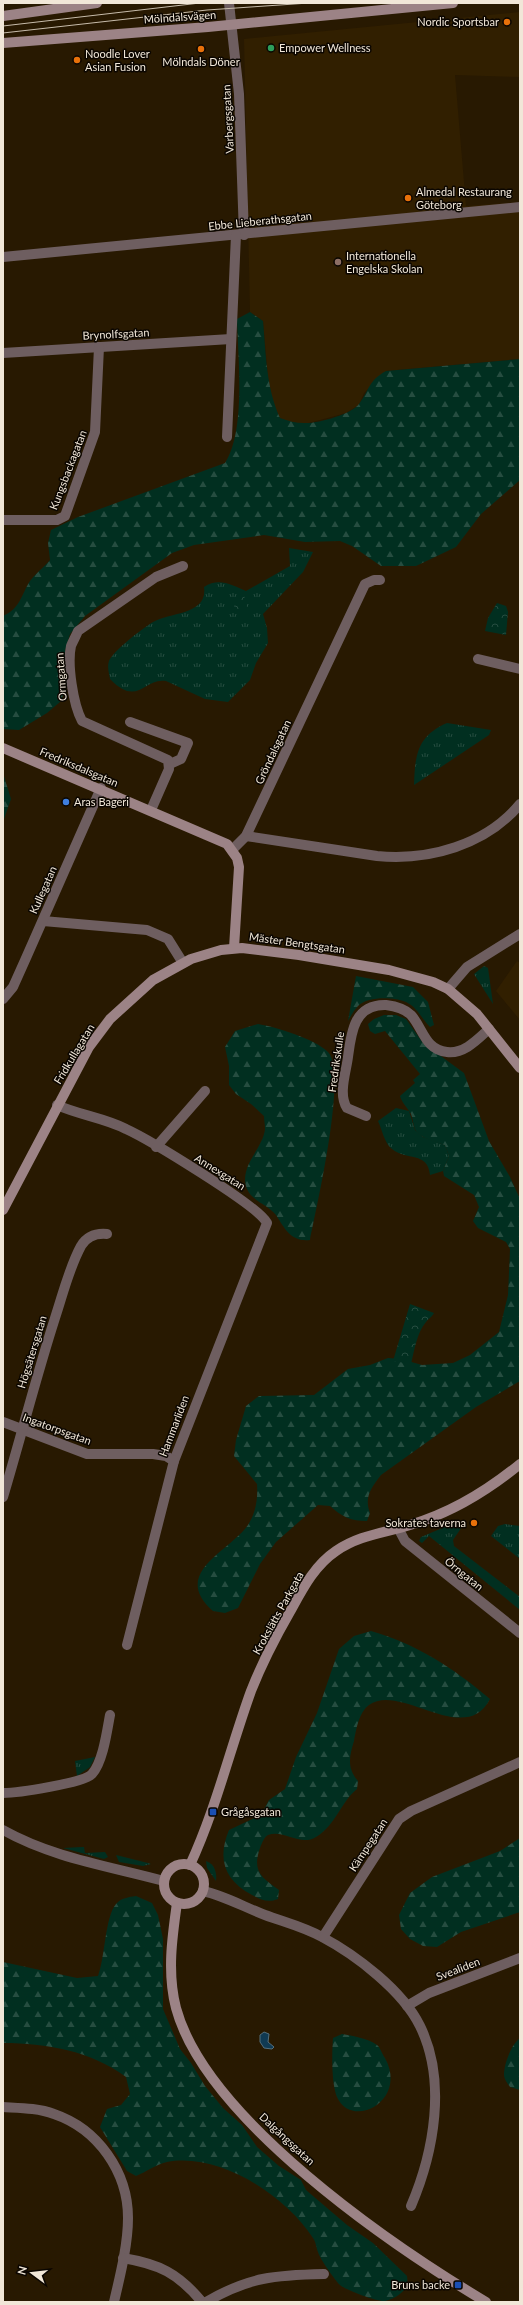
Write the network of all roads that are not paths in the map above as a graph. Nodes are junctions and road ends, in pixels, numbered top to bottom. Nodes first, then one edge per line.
1 (97, 3) edge
2 (230, 3) edge
3 (453, 3) edge
4 (3, 16) edge
5 (232, 25) junction
6 (3, 43) edge
7 (520, 207) edge
8 (240, 235) junction
9 (3, 257) edge
10 (231, 340) junction
11 (99, 347) junction
12 (3, 353) edge
13 (227, 437) dead end
14 (3, 520) edge
15 (183, 566) dead end
16 (380, 580) dead end
17 (478, 659) dead end
18 (520, 669) edge
19 (130, 722) dead end
20 (3, 748) edge
21 (170, 764) junction
22 (101, 788) junction
23 (520, 804) edge
24 (151, 810) junction
25 (246, 836) junction
26 (232, 850) junction
27 (43, 921) junction
28 (520, 934) edge
29 (234, 948) junction
30 (183, 963) junction
31 (448, 989) junction
32 (3, 999) edge
33 (489, 1029) junction
34 (520, 1068) edge
35 (205, 1091) dead end
36 (57, 1105) junction
37 (366, 1116) dead end
38 (156, 1147) junction
39 (3, 1210) edge
40 (267, 1223) joint
41 (107, 1234) dead end
42 (3, 1422) edge
43 (22, 1429) junction
44 (174, 1461) junction
45 (520, 1464) edge
46 (3, 1497) edge
47 (398, 1528) junction
48 (520, 1633) edge
49 (128, 1645) dead end
50 (110, 1715) dead end
51 (520, 1762) edge
52 (3, 1793) edge
53 (3, 1830) edge
54 (190, 1865) junction
55 (164, 1881) junction
56 (203, 1891) junction
57 (177, 1903) junction
58 (323, 1937) junction
59 (520, 1958) edge
60 (407, 2006) junction
61 (3, 2107) edge
62 (411, 2206) dead end
63 (122, 2258) junction
64 (324, 2274) dead end
65 (114, 2302) edge
66 (202, 2302) edge
67 (206, 2302) edge
68 (486, 2302) edge

1 - 4 street
2 - 5 street, Varbergsgatan
3 - 5 street, Mölndalsvägen
5 - 6 street, Mölndalsvägen
5 - 8 street, Varbergsgatan
7 - 8 street, Ebbe Lieberathsgatan
8 - 9 street, Ebbe Lieberathsgatan
8 - 10 street, Varbergsgatan
10 - 11 street, Brynolfsgatan
10 - 13 street, Varbergsgatan
11 - 12 street, Brynolfsgatan
11 - 14 street, Kungsbackagatan
15 - 21 street, Ormgatan
16 - 25 street, Gröndalsgatan
17 - 18 street
19 - 21 street
20 - 22 street, Fredriksdalsgatan
21 - 24 street
22 - 24 street, Fredriksdalsgatan
22 - 27 street, Kullegatan
23 - 25 street
24 - 26 street, Fredriksdalsgatan
25 - 26 street, Gröndalsgatan
26 - 29 street
27 - 30 street
27 - 32 street, Kullegatan
28 - 31 street
29 - 30 street, Fridkullagatan
29 - 31 street, Mäster Bengtsgatan
30 - 36 street, Fridkullagatan
31 - 33 street, Mäster Bengtsgatan
33 - 34 street, Mäster Bengtsgatan
33 - 37 street, Fredrikskulle
35 - 38 street
36 - 38 street, Annexgatan
36 - 39 street, Fridkullagatan
38 - 40 street, Annexgatan
40 - 44 street, Hammarliden
41 - 43 street, Högsätersgatan
42 - 43 street, Ingatorpsgatan
43 - 44 street, Ingatorpsgatan
43 - 46 street, Högsätersgatan
44 - 49 street, Hammarliden
45 - 47 street, Krokslätts Parkgata
47 - 48 street, Örngatan
47 - 54 street, Krokslätts Parkgata
50 - 52 street
51 - 58 street, Kämpegatan
53 - 55 street
54 - 55 street
54 - 56 street
55 - 57 street
56 - 57 street
56 - 58 street
57 - 68 street, Dalgångsgatan
58 - 60 street
59 - 60 street, Svealiden
60 - 62 street
61 - 63 street
63 - 65 street
63 - 66 street
64 - 67 street

